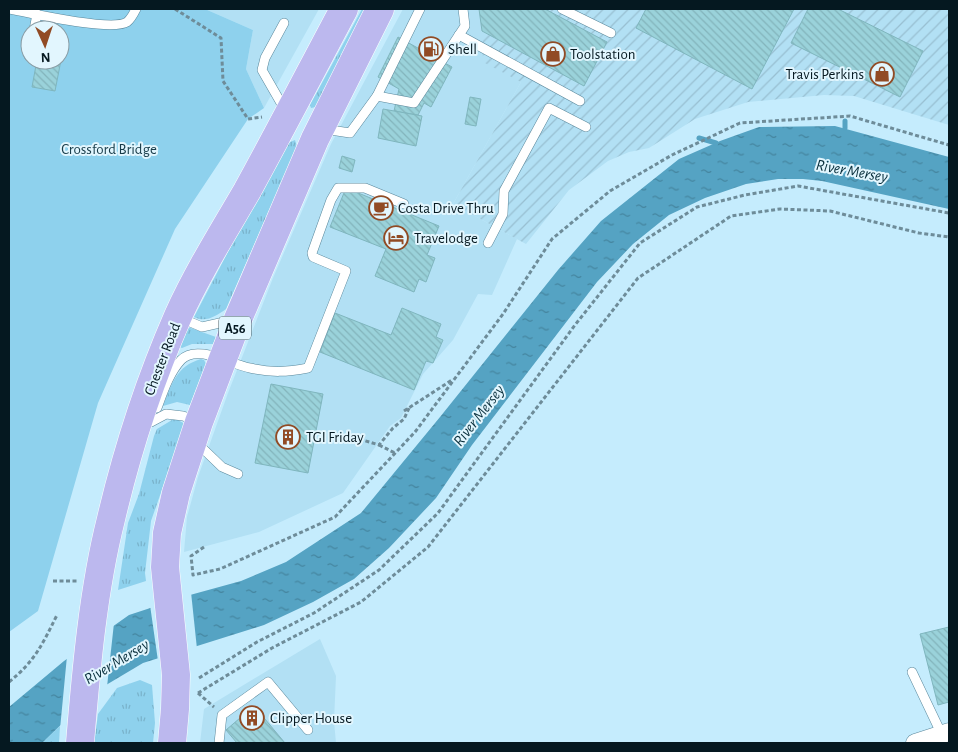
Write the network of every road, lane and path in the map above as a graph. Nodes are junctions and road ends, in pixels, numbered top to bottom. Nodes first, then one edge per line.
1 (10, 9) edge
2 (136, 9) edge
3 (175, 9) edge
4 (344, 9) edge
5 (380, 9) edge
6 (420, 9) edge
7 (463, 9) edge
8 (562, 9) edge
9 (37, 14) junction
10 (36, 20) edge
11 (284, 23) dead end
12 (611, 33) dead end
13 (459, 35) junction
14 (377, 96) junction
15 (580, 101) dead end
16 (288, 114) junction
17 (586, 127) dead end
18 (320, 129) junction
19 (949, 145) edge
20 (404, 204) dead end
21 (949, 213) edge
22 (949, 237) edge
23 (488, 243) dead end
24 (178, 317) junction
25 (238, 319) junction
26 (223, 358) junction
27 (454, 379) junction
28 (409, 408) junction
29 (404, 411) dead end
30 (148, 429) junction
31 (196, 431) junction
32 (353, 437) dead end
33 (379, 445) junction
34 (395, 453) junction
35 (125, 468) junction
36 (238, 474) dead end
37 (204, 547) dead end
38 (57, 615) dead end
39 (912, 672) dead end
40 (199, 678) dead end
41 (9, 682) edge
42 (198, 692) junction
43 (222, 714) junction
44 (308, 730) dead end
45 (173, 731) edge
46 (946, 733) edge
47 (80, 743) edge
48 (219, 743) edge
49 (915, 743) edge

1 - 9 lane
2 - 9 lane
3 - 16 path
4 - 16 highway, Chester Road
5 - 18 highway, A56
6 - 14 lane
7 - 13 lane
8 - 12 lane
9 - 10 lane
11 - 16 lane
13 - 14 lane
13 - 15 lane
14 - 18 lane
16 - 18 highway
16 - 24 highway, Chester Road
17 - 23 lane
18 - 25 highway, A56
19 - 27 path
20 - 26 lane
21 - 40 path
22 - 42 path
24 - 25 lane
24 - 35 highway, Chester Road
25 - 26 highway, A56
26 - 30 lane
26 - 31 highway, A56
27 - 28 path
27 - 34 path
28 - 29 path
28 - 33 path
30 - 31 lane
30 - 35 lane
31 - 36 lane
31 - 45 highway, A56
32 - 33 path
33 - 34 path
34 - 37 path
35 - 47 highway, Chester Road
38 - 41 path
39 - 46 lane
42 - 43 path
42 - 45 path
43 - 44 lane
43 - 48 lane
46 - 49 street

